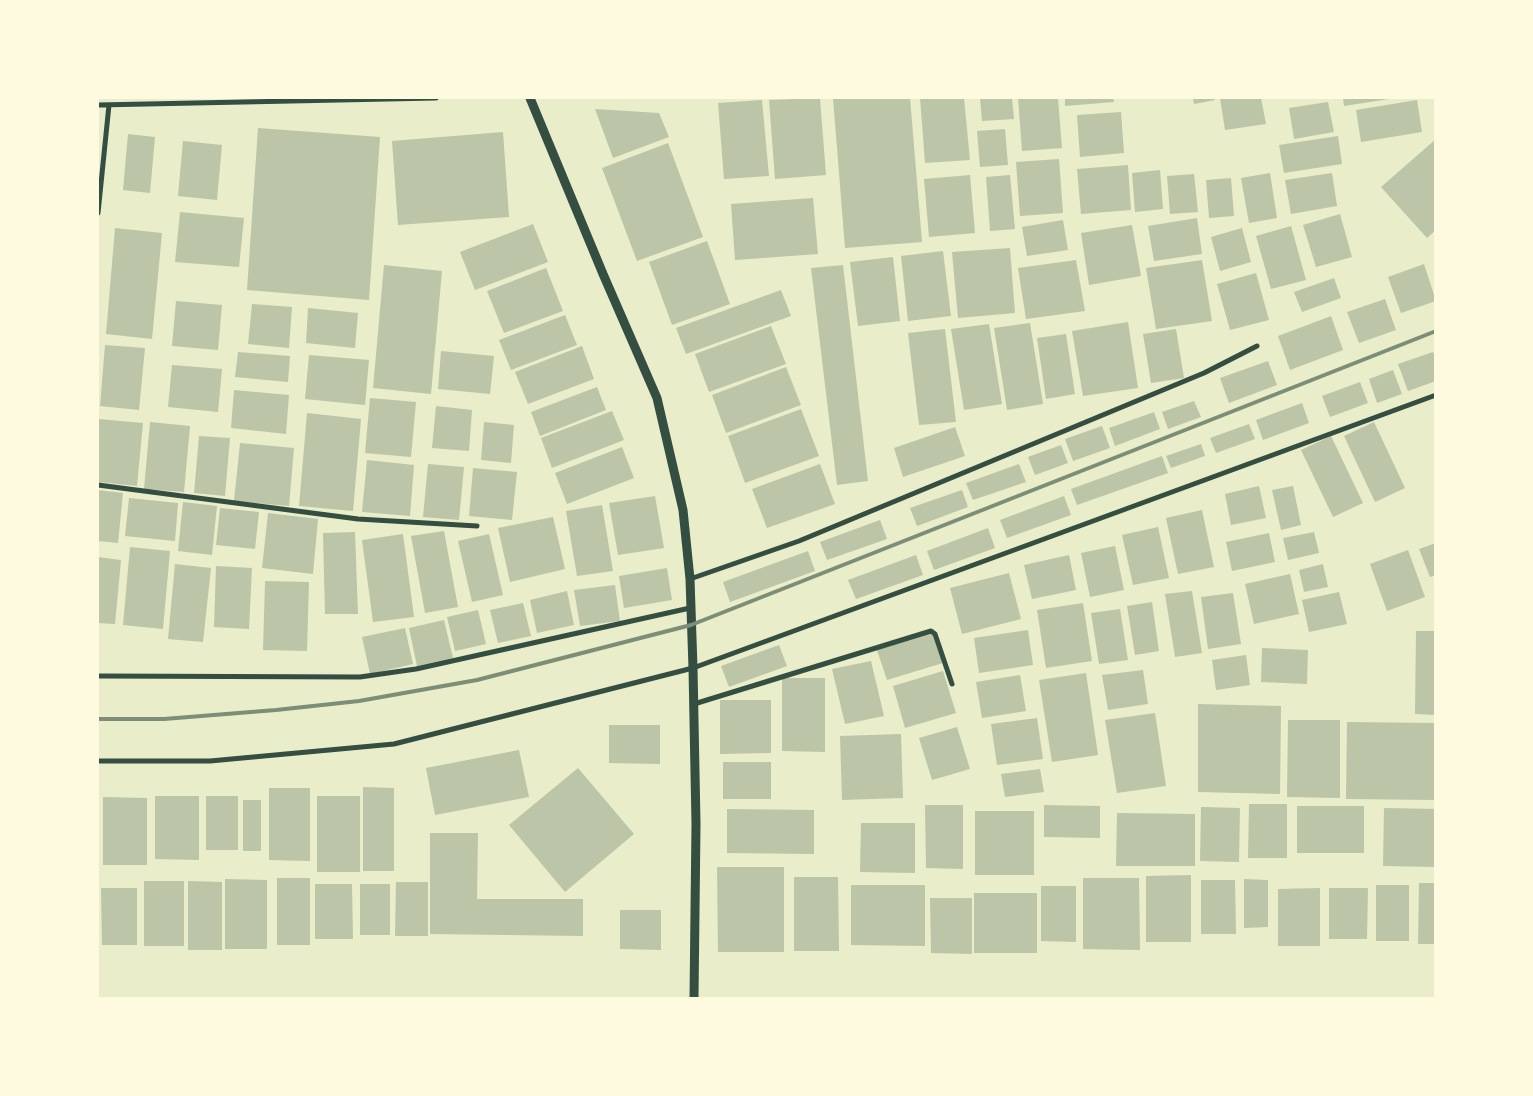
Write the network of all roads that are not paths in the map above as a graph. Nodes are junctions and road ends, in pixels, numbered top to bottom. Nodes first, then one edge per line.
1 (436, 98) edge
2 (530, 98) edge
3 (221, 100) edge
4 (98, 105) edge
5 (109, 105) junction
6 (98, 213) edge
7 (1257, 346) dead end
8 (1436, 394) edge
9 (98, 485) edge
10 (477, 526) dead end
11 (690, 579) junction
12 (690, 608) junction
13 (693, 668) junction
14 (98, 676) edge
15 (952, 684) dead end
16 (694, 704) junction
17 (98, 760) edge
18 (694, 998) edge

1 - 3 street
2 - 11 street
3 - 5 street
4 - 5 street
5 - 6 street
7 - 11 street
8 - 13 street
9 - 10 street
11 - 12 street
12 - 13 street
12 - 14 street
13 - 16 street
13 - 17 street
15 - 16 street
16 - 18 street

